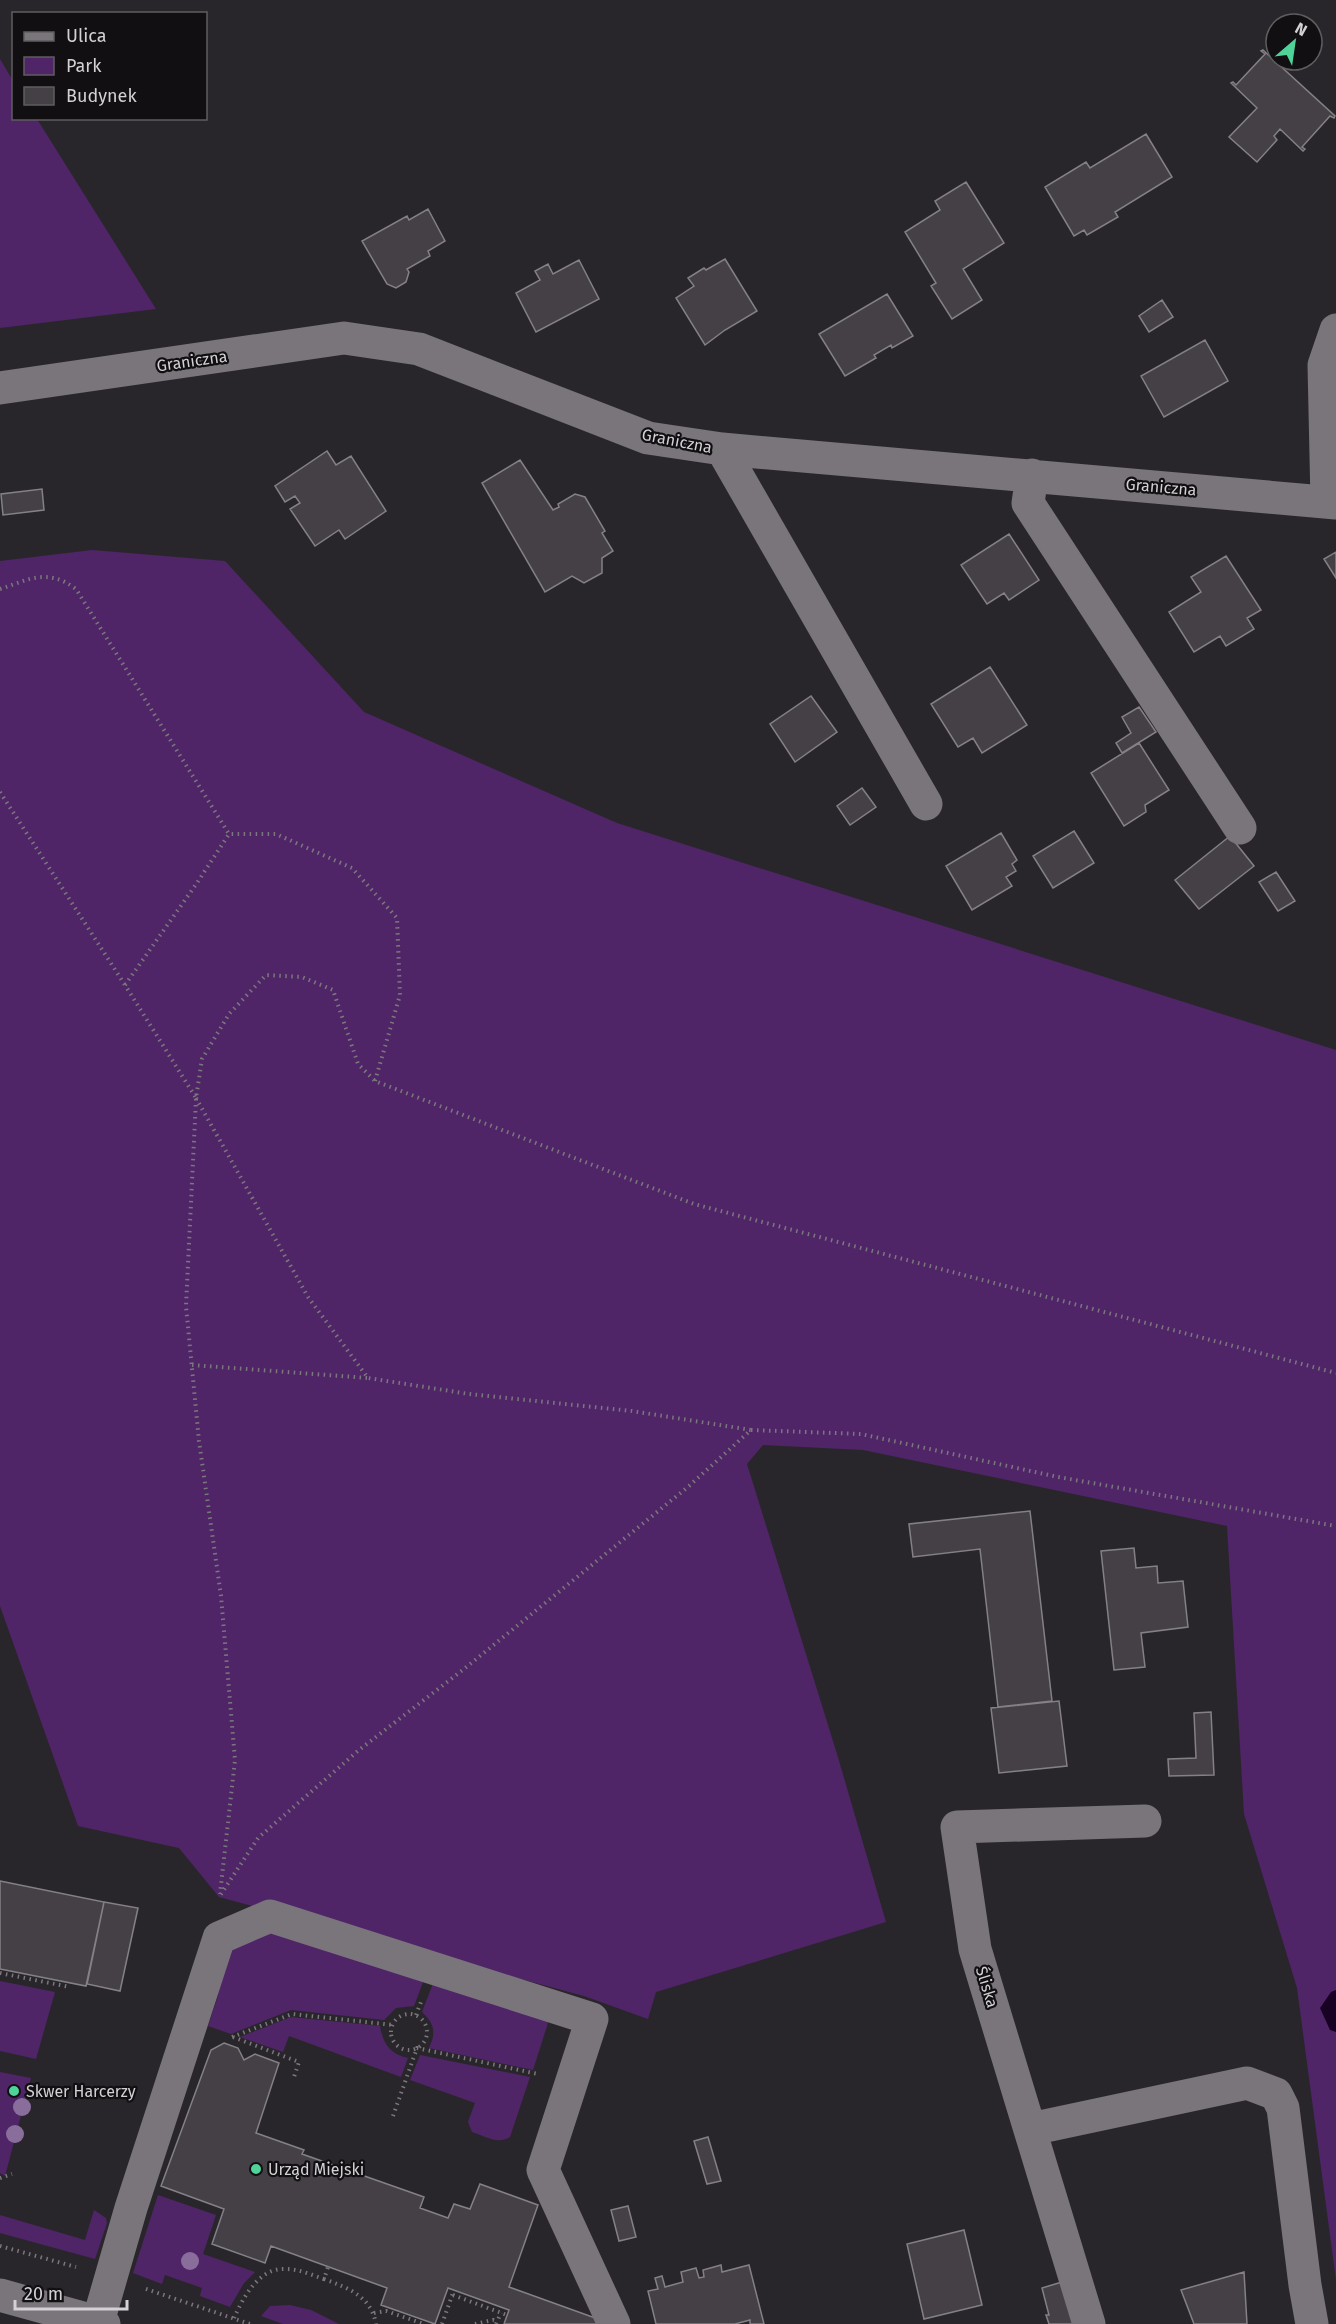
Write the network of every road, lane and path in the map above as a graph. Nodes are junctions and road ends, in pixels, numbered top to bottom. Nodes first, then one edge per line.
1 (1336, 330) edge
2 (0, 388) edge
3 (722, 449) junction
4 (1032, 475) junction
5 (1332, 503) edge
6 (0, 589) edge
7 (0, 792) edge
8 (926, 804) dead end
9 (1240, 828) dead end
10 (229, 834) junction
11 (125, 985) junction
12 (375, 1081) junction
13 (196, 1098) junction
14 (192, 1365) junction
15 (1336, 1372) edge
16 (368, 1378) junction
17 (751, 1430) junction
18 (1336, 1526) edge
19 (1145, 1821) dead end
20 (0, 1973) edge
21 (70, 1987) dead end
22 (393, 2025) junction
23 (417, 2048) junction
24 (293, 2080) dead end
25 (571, 2082) junction
26 (393, 2116) dead end
27 (1031, 2129) junction
28 (12, 2174) dead end
29 (0, 2178) edge
30 (328, 2267) dead end
31 (324, 2279) junction
32 (0, 2295) edge
33 (374, 2313) junction
34 (501, 2313) junction
35 (507, 2315) dead end
36 (234, 2318) dead end
37 (101, 2323) edge
38 (497, 2323) edge
39 (376, 2324) edge
40 (423, 2324) edge
41 (442, 2324) edge
42 (476, 2324) edge
43 (614, 2324) edge
44 (1089, 2324) edge
45 (1312, 2324) edge

1 - 5 street
2 - 3 street, Graniczna
3 - 4 street, Graniczna
3 - 8 street
4 - 5 street, Graniczna
4 - 9 street
6 - 10 path
7 - 11 path
10 - 11 path
10 - 12 path
11 - 13 path
12 - 13 path
12 - 15 path
13 - 14 path
13 - 16 path
14 - 16 path
14 - 17 path
16 - 17 path
17 - 18 path
19 - 27 street, Śliska
20 - 21 path
22 - 23 path
22 - 23 path
22 - 24 path
23 - 25 path
23 - 26 path
25 - 37 street
25 - 43 street
27 - 44 street, Śliska
27 - 45 street
28 - 29 path
30 - 31 path
31 - 33 path
31 - 36 path
32 - 37 street
33 - 39 path
33 - 40 path
34 - 35 path
34 - 38 path
34 - 41 path
38 - 42 path

